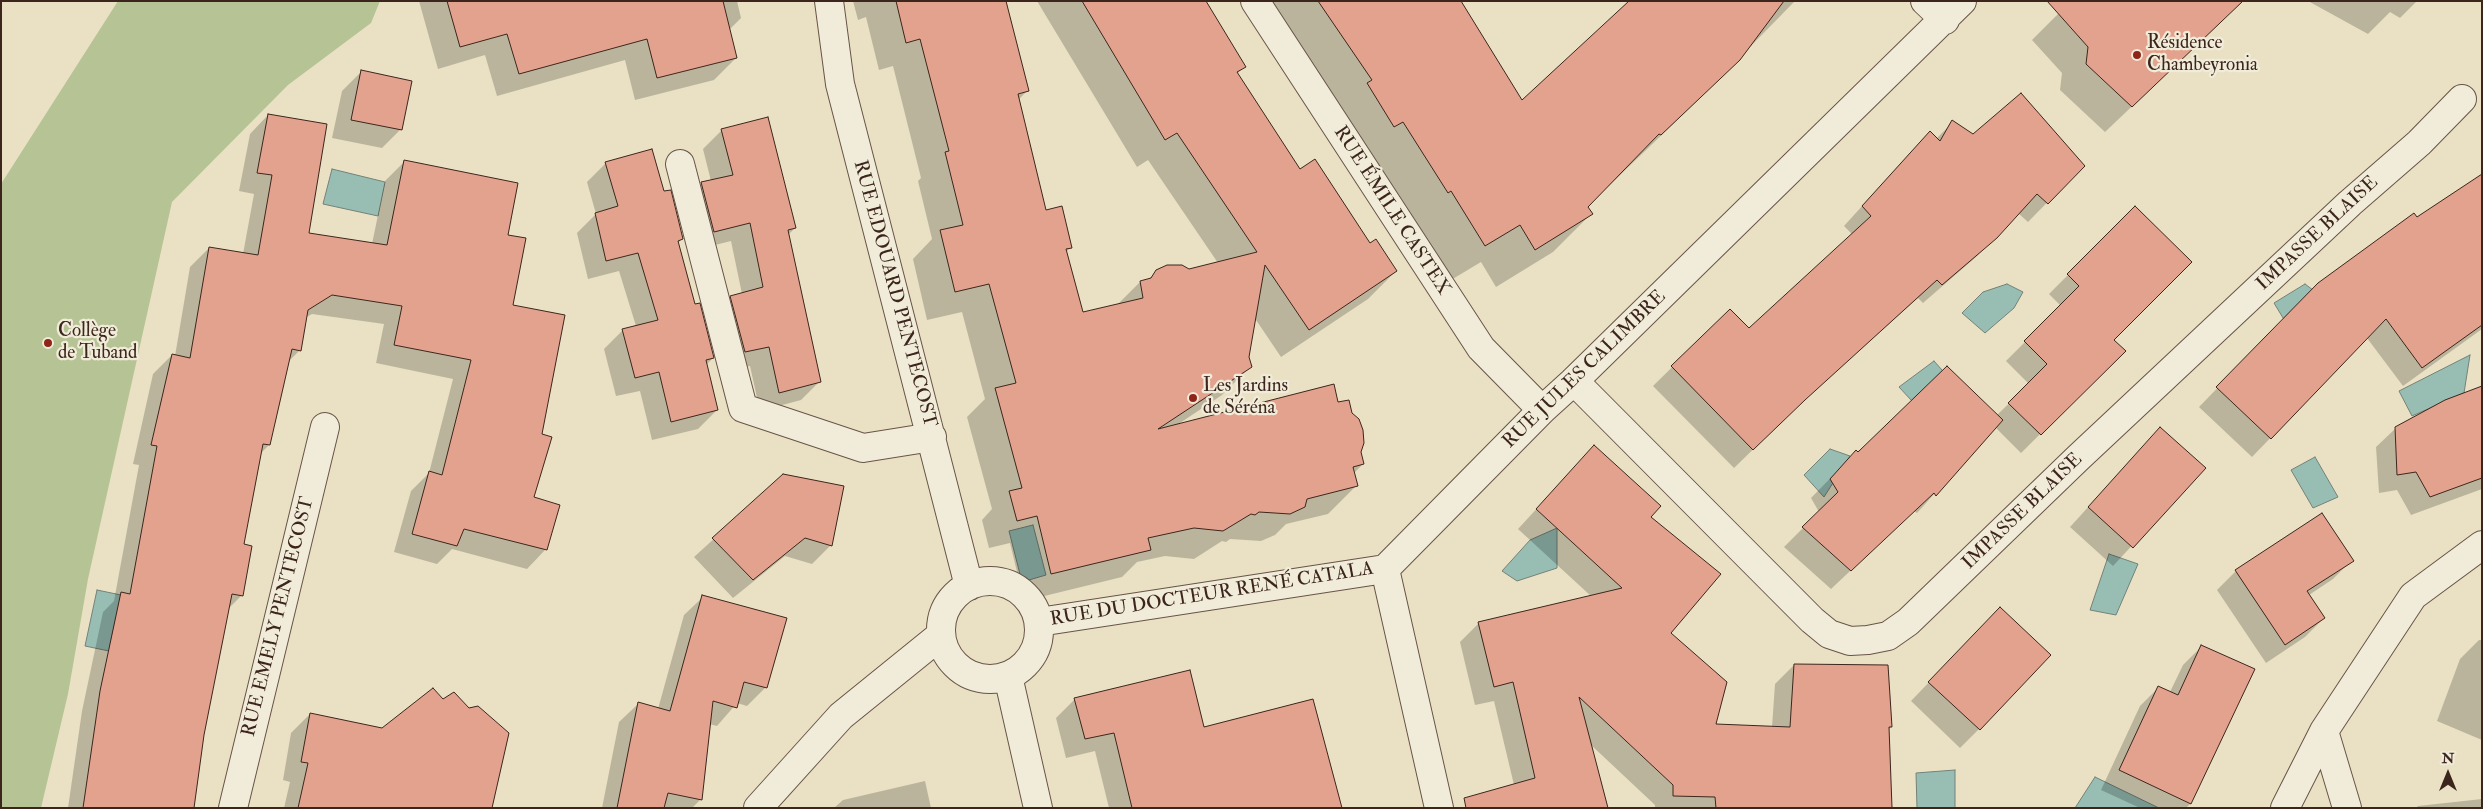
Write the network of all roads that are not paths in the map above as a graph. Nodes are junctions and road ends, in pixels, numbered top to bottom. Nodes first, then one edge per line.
1 (829, 1) edge
2 (1255, 1) edge
3 (1925, 1) edge
4 (1954, 10) edge
5 (2462, 99) dead end
6 (680, 164) dead end
7 (1574, 381) junction
8 (1542, 410) junction
9 (325, 426) dead end
10 (932, 437) junction
11 (2482, 545) edge
12 (1385, 569) junction
13 (969, 586) junction
14 (1039, 622) junction
15 (941, 635) junction
16 (1008, 676) junction
17 (2324, 731) junction
18 (233, 808) edge
19 (758, 808) edge
20 (1038, 808) edge
21 (1439, 808) edge
22 (2285, 808) edge
23 (2347, 808) edge

1 - 10 street, RUE EDOUARD PENTECOST
2 - 8 street, RUE ÉMILE CASTEX
3 - 4 street
4 - 7 street, RUE JULES CALIMBRE
5 - 7 street, IMPASSE BLAISE
6 - 10 street
7 - 8 street, RUE JULES CALIMBRE
8 - 12 street, RUE JULES CALIMBRE
9 - 18 street, RUE EMELY PENTECOST
10 - 13 street, RUE EDOUARD PENTECOST
11 - 17 street
12 - 14 street, RUE DU DOCTEUR RENÉ CATALA
12 - 21 street
13 - 14 street
13 - 15 street
14 - 16 street
15 - 16 street
15 - 19 street
16 - 20 street
17 - 22 street
17 - 23 street

